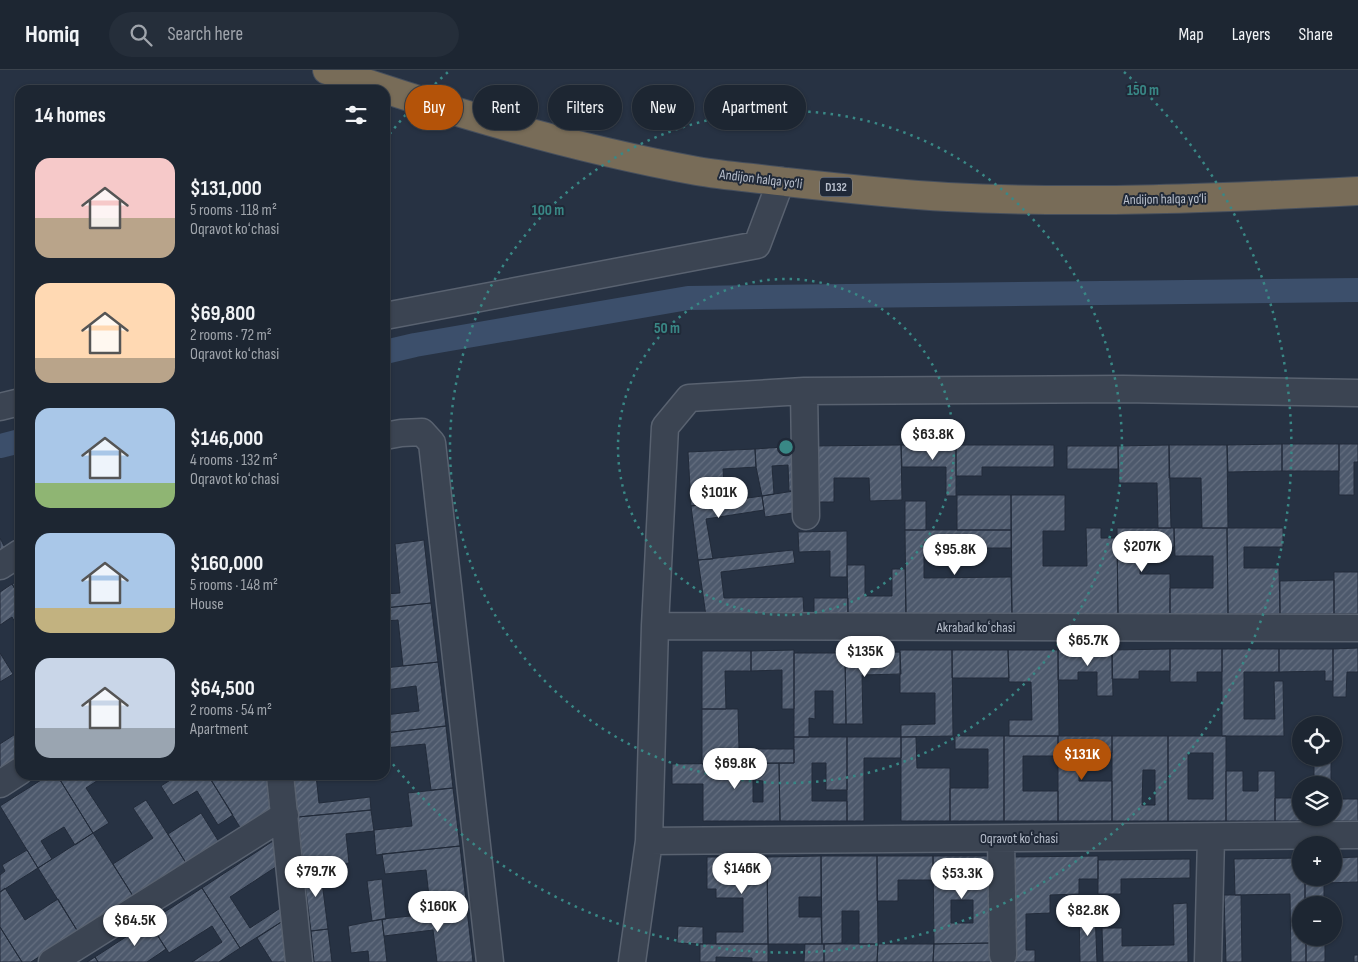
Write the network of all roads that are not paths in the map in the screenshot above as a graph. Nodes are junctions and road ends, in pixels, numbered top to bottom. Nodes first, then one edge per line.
1 (327, 70) edge
2 (371, 85) edge
3 (390, 92) edge
4 (781, 181) junction
5 (1358, 191) edge
6 (390, 315) edge
7 (804, 390) junction
8 (1358, 393) edge
9 (15, 403) edge
10 (0, 407) edge
11 (390, 435) edge
12 (806, 516) dead end
13 (15, 556) edge
14 (0, 566) edge
15 (655, 626) junction
16 (1358, 628) edge
17 (15, 774) edge
18 (281, 780) edge
19 (0, 784) edge
20 (285, 815) junction
21 (1358, 835) edge
22 (1211, 837) junction
23 (1001, 838) junction
24 (649, 842) junction
25 (1003, 955) dead end
26 (52, 962) edge
27 (299, 962) edge
28 (490, 962) edge
29 (632, 962) edge
30 (1208, 962) edge

1 - 2 highway, Andijon halqa yo‘li / D132
3 - 4 highway, Andijon halqa yo‘li / D132
4 - 5 highway, Andijon halqa yo‘li / D132
4 - 6 street
7 - 8 street
7 - 12 street
7 - 15 street
9 - 10 street
11 - 28 street
13 - 14 street
15 - 16 street, Akrabad koʻchasi
15 - 24 street
17 - 19 street
18 - 20 street
20 - 26 street
20 - 27 street
21 - 22 street, Oqravot koʻchasi
22 - 23 street, Oqravot koʻchasi
22 - 30 street
23 - 24 street, Oqravot koʻchasi
23 - 25 street
24 - 29 street

